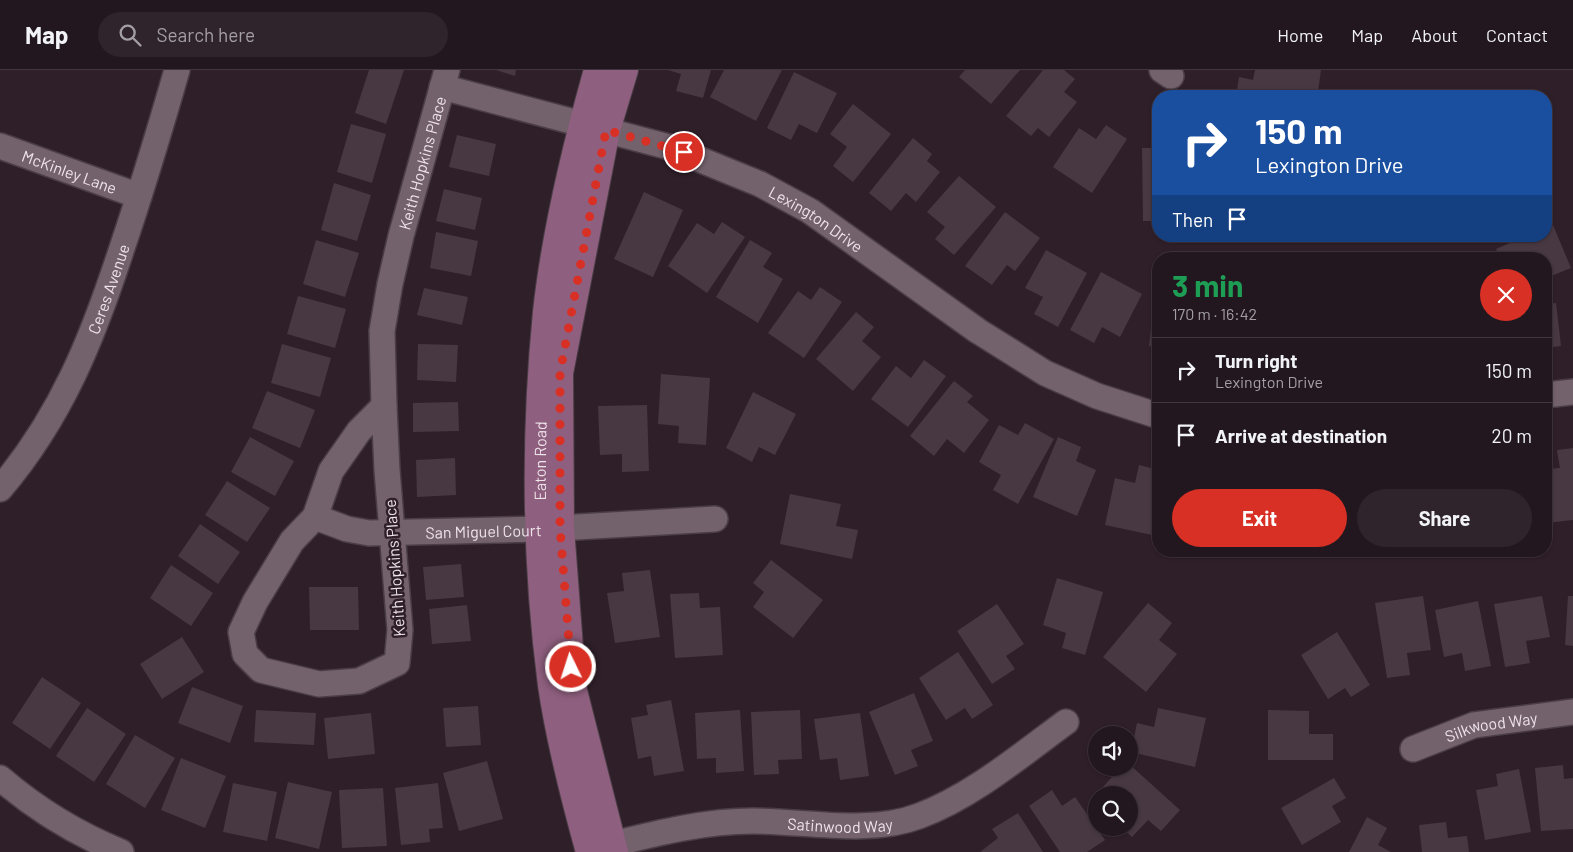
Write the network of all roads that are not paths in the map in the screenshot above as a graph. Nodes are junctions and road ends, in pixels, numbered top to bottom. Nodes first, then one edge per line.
1 (177, 70) edge
2 (598, 70) edge
3 (624, 70) edge
4 (445, 78) edge
5 (594, 127) junction
6 (0, 146) edge
7 (139, 196) junction
8 (1573, 392) edge
9 (1552, 394) edge
10 (384, 406) junction
11 (1152, 414) edge
12 (0, 489) edge
13 (315, 517) junction
14 (715, 519) dead end
15 (551, 529) junction
16 (392, 533) junction
17 (1573, 712) edge
18 (1066, 722) dead end
19 (1413, 749) dead end
20 (0, 778) edge
21 (95, 847) edge
22 (598, 850) edge
23 (121, 852) edge

1 - 7 street, Ceres Avenue
2 - 5 street, Eaton Road
3 - 5 street
4 - 5 street, Lexington Drive
4 - 10 street, Keith Hopkins Place
5 - 11 street, Lexington Drive
5 - 15 street, Eaton Road
6 - 7 street, McKinley Lane
7 - 12 street, Ceres Avenue
8 - 9 street
10 - 13 street, Keith Hopkins Place
10 - 16 street, Keith Hopkins Place
13 - 16 street, San Miguel Court
13 - 16 street, Keith Hopkins Place
14 - 15 street, San Miguel Court
15 - 16 street, San Miguel Court
15 - 22 street, Eaton Road
17 - 19 street, Silkwood Way
18 - 22 street, Satinwood Way
20 - 21 street
21 - 23 street

